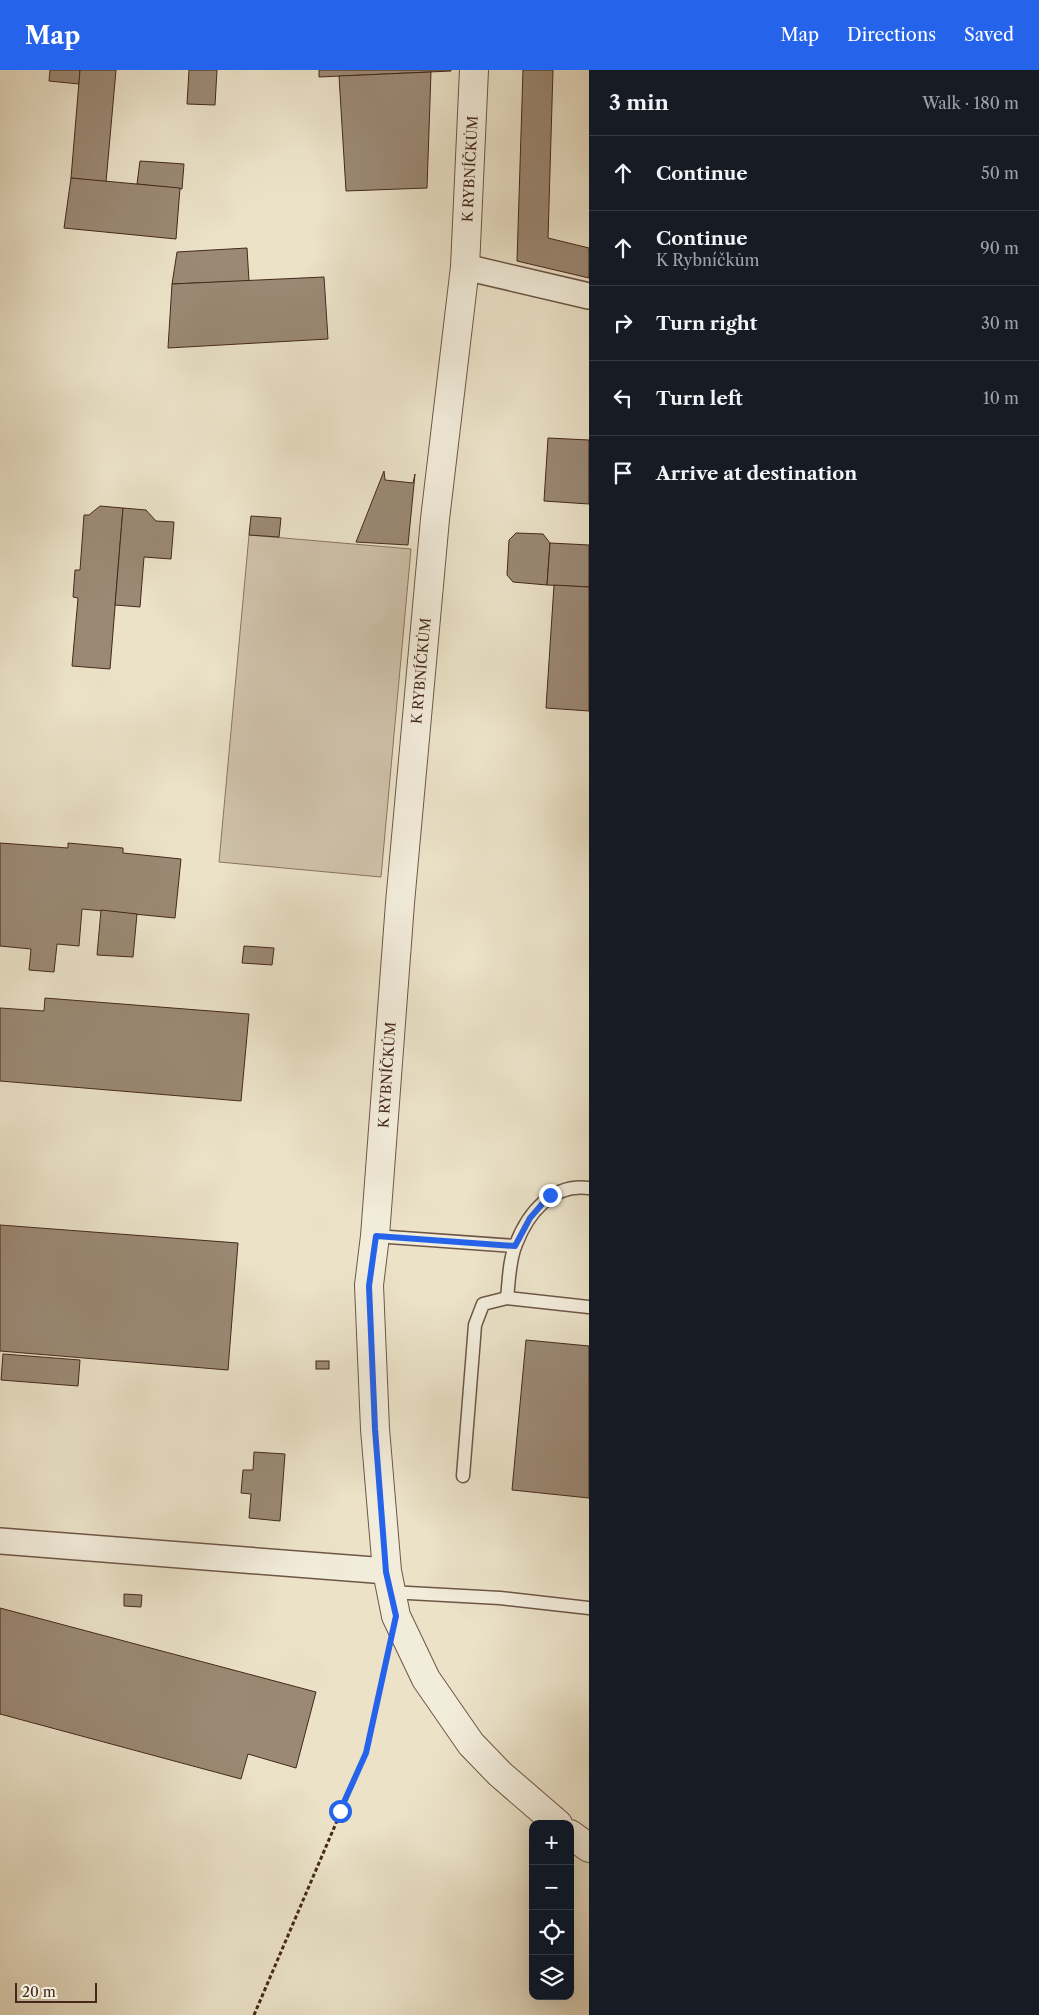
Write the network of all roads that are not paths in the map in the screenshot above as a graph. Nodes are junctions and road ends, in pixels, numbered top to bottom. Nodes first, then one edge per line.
1 (474, 70) edge
2 (465, 267) junction
3 (589, 296) edge
4 (589, 1188) edge
5 (376, 1236) junction
6 (515, 1246) junction
7 (507, 1298) junction
8 (589, 1307) edge
9 (463, 1476) dead end
10 (0, 1541) edge
11 (388, 1582) junction
12 (589, 1608) edge
13 (553, 1820) edge
14 (574, 1837) edge
15 (589, 1848) edge

1 - 2 street, K RYBNÍČKŮM
2 - 3 street
2 - 5 street, K RYBNÍČKŮM
4 - 6 lane
5 - 6 lane
5 - 11 street, K RYBNÍČKŮM
6 - 7 lane
7 - 8 lane
7 - 9 lane
10 - 11 street
11 - 12 lane
11 - 13 street, K RYBNÍČKŮM
14 - 15 street

